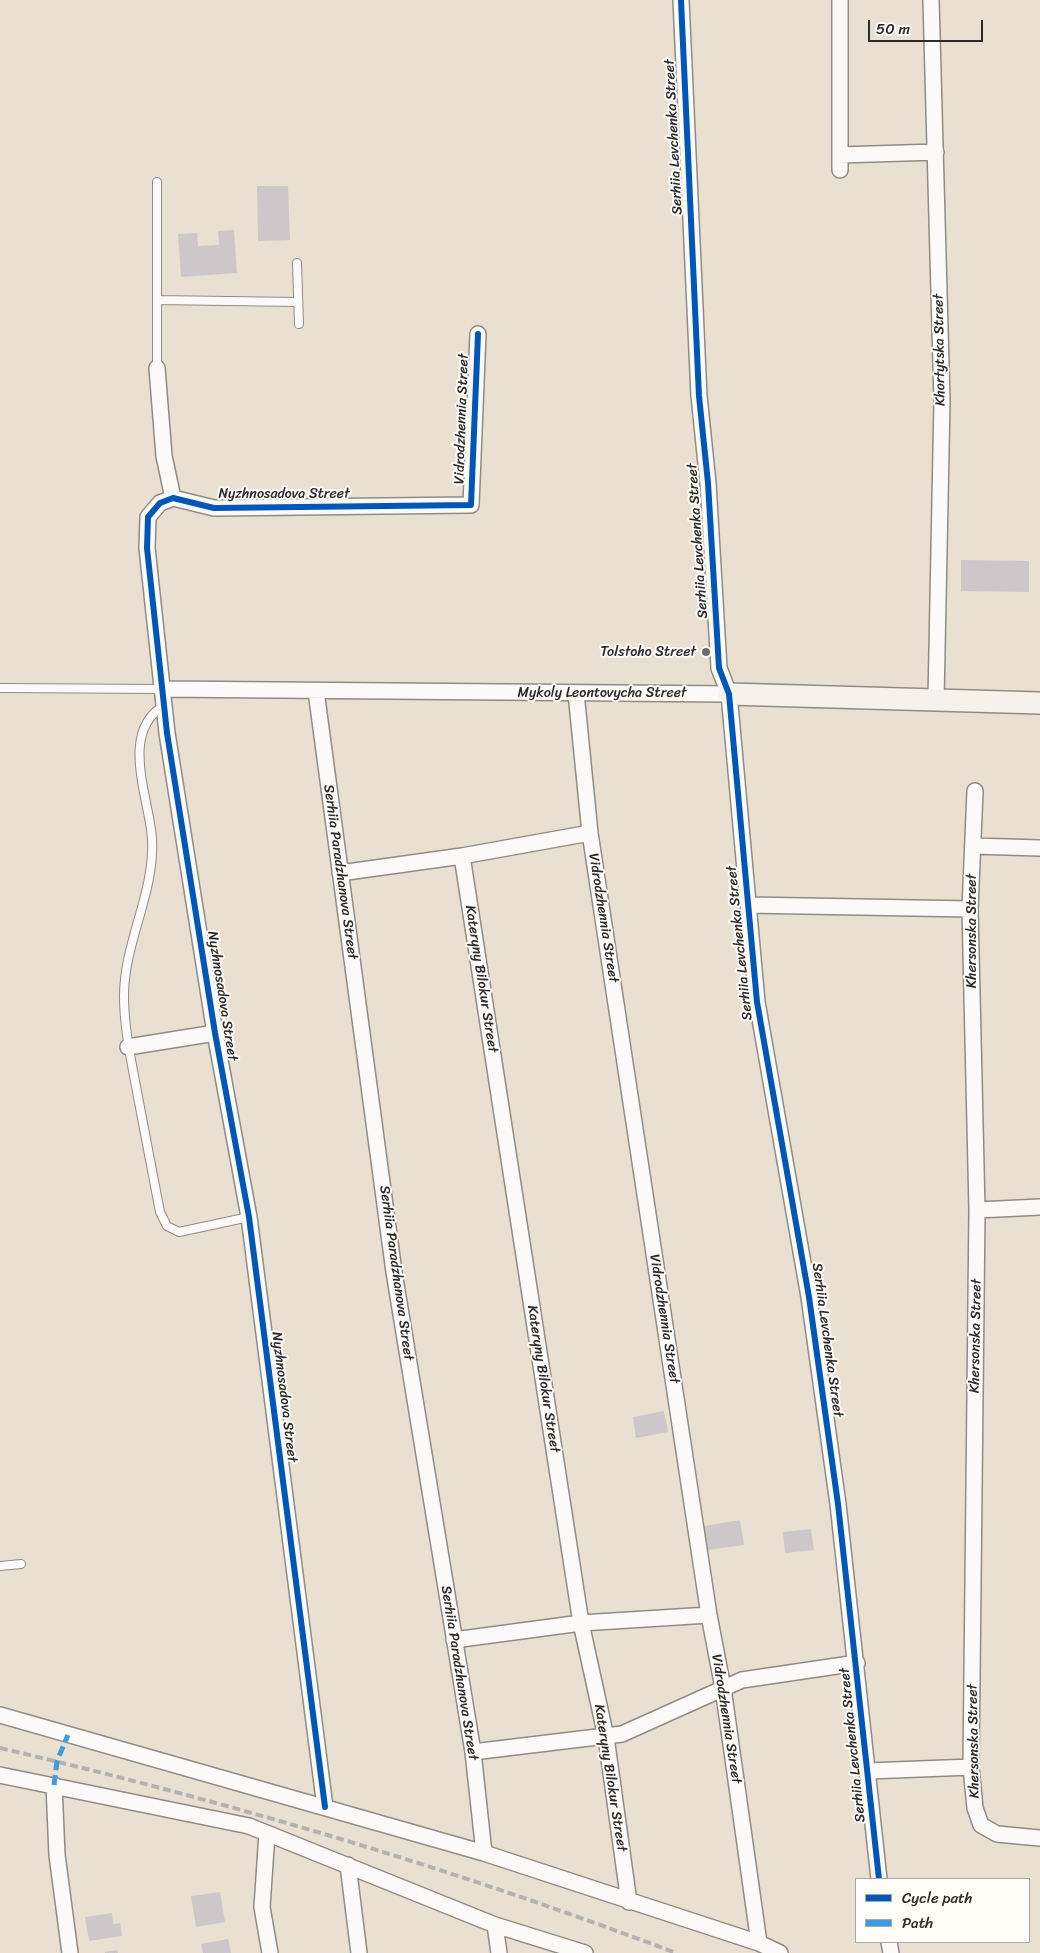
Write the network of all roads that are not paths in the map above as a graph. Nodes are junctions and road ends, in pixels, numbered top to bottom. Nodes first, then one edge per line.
1 (681, 0) edge
2 (840, 0) edge
3 (931, 0) edge
4 (936, 152) junction
5 (157, 182) dead end
6 (296, 263) dead end
7 (157, 300) junction
8 (298, 302) junction
9 (298, 324) dead end
10 (478, 334) dead end
11 (157, 368) joint
12 (173, 498) junction
13 (471, 505) joint
14 (0, 688) edge
15 (163, 689) junction
16 (316, 691) junction
17 (576, 692) junction
18 (729, 694) junction
19 (936, 699) junction
20 (1040, 703) edge
21 (164, 705) junction
22 (975, 791) dead end
23 (590, 833) junction
24 (973, 846) junction
25 (1040, 848) edge
26 (462, 856) junction
27 (340, 873) junction
28 (748, 905) junction
29 (970, 909) junction
30 (215, 1032) junction
31 (128, 1047) junction
32 (1040, 1207) edge
33 (977, 1210) junction
34 (249, 1217) junction
35 (21, 1564) dead end
36 (0, 1566) edge
37 (708, 1615) junction
38 (581, 1623) junction
39 (454, 1640) junction
40 (857, 1663) junction
41 (723, 1688) junction
42 (0, 1715) edge
43 (606, 1737) junction
44 (473, 1752) junction
45 (971, 1767) junction
46 (868, 1771) junction
47 (0, 1776) edge
48 (54, 1785) junction
49 (325, 1807) junction
50 (267, 1833) junction
51 (1040, 1838) edge
52 (484, 1854) junction
53 (348, 1865) junction
54 (879, 1878) edge
55 (629, 1902) junction
56 (495, 1925) junction
57 (759, 1944) junction
58 (70, 1953) edge
59 (270, 1953) edge
60 (359, 1953) edge
61 (499, 1953) edge
62 (585, 1953) edge
63 (780, 1953) edge

1 - 18 street, Serhiia Levchenka Street
2 - 4 street
3 - 4 street, Khortytska Street
4 - 19 street, Khortytska Street
5 - 7 lane
6 - 8 lane
7 - 8 lane
7 - 11 lane
8 - 9 lane
10 - 13 street, Vidrodzhennia Street
11 - 12 street
12 - 13 street, Nyzhnosadova Street
12 - 15 street, Nyzhnosadova Street
14 - 15 lane
15 - 16 street, Mykoly Leontovycha Street
15 - 21 street, Nyzhnosadova Street
16 - 17 street, Mykoly Leontovycha Street
16 - 27 street, Serhiia Paradzhanova Street
17 - 18 street, Mykoly Leontovycha Street
17 - 23 street, Vidrodzhennia Street
18 - 19 street, Mykoly Leontovycha Street
18 - 28 street, Serhiia Levchenka Street
19 - 20 street, Mykoly Leontovycha Street
21 - 30 street, Nyzhnosadova Street
21 - 31 lane
22 - 24 street, Khersonska Street
23 - 26 street
23 - 37 street, Vidrodzhennia Street
24 - 25 street
24 - 29 street, Khersonska Street
26 - 27 street
26 - 38 street, Kateryny Bilokur Street
27 - 39 street, Serhiia Paradzhanova Street
28 - 29 street
28 - 40 street, Serhiia Levchenka Street
29 - 33 street, Khersonska Street
30 - 31 street
30 - 34 street, Nyzhnosadova Street
31 - 34 lane
32 - 33 street
33 - 45 street, Khersonska Street
34 - 49 street, Nyzhnosadova Street
35 - 36 lane
37 - 38 street
37 - 41 street, Vidrodzhennia Street
38 - 39 street
38 - 43 street, Kateryny Bilokur Street
39 - 44 street, Serhiia Paradzhanova Street
40 - 41 street
40 - 46 street, Serhiia Levchenka Street
41 - 43 street
41 - 57 street, Vidrodzhennia Street
42 - 49 street
43 - 44 street
43 - 55 street, Kateryny Bilokur Street
44 - 52 street, Serhiia Paradzhanova Street
45 - 46 street
45 - 51 street, Khersonska Street
46 - 54 street, Serhiia Levchenka Street
47 - 48 street
48 - 50 street
48 - 58 street
49 - 52 street
50 - 53 street
50 - 59 street
52 - 55 street
53 - 56 street
53 - 60 street
55 - 57 street
56 - 61 street
56 - 62 street
57 - 63 street

